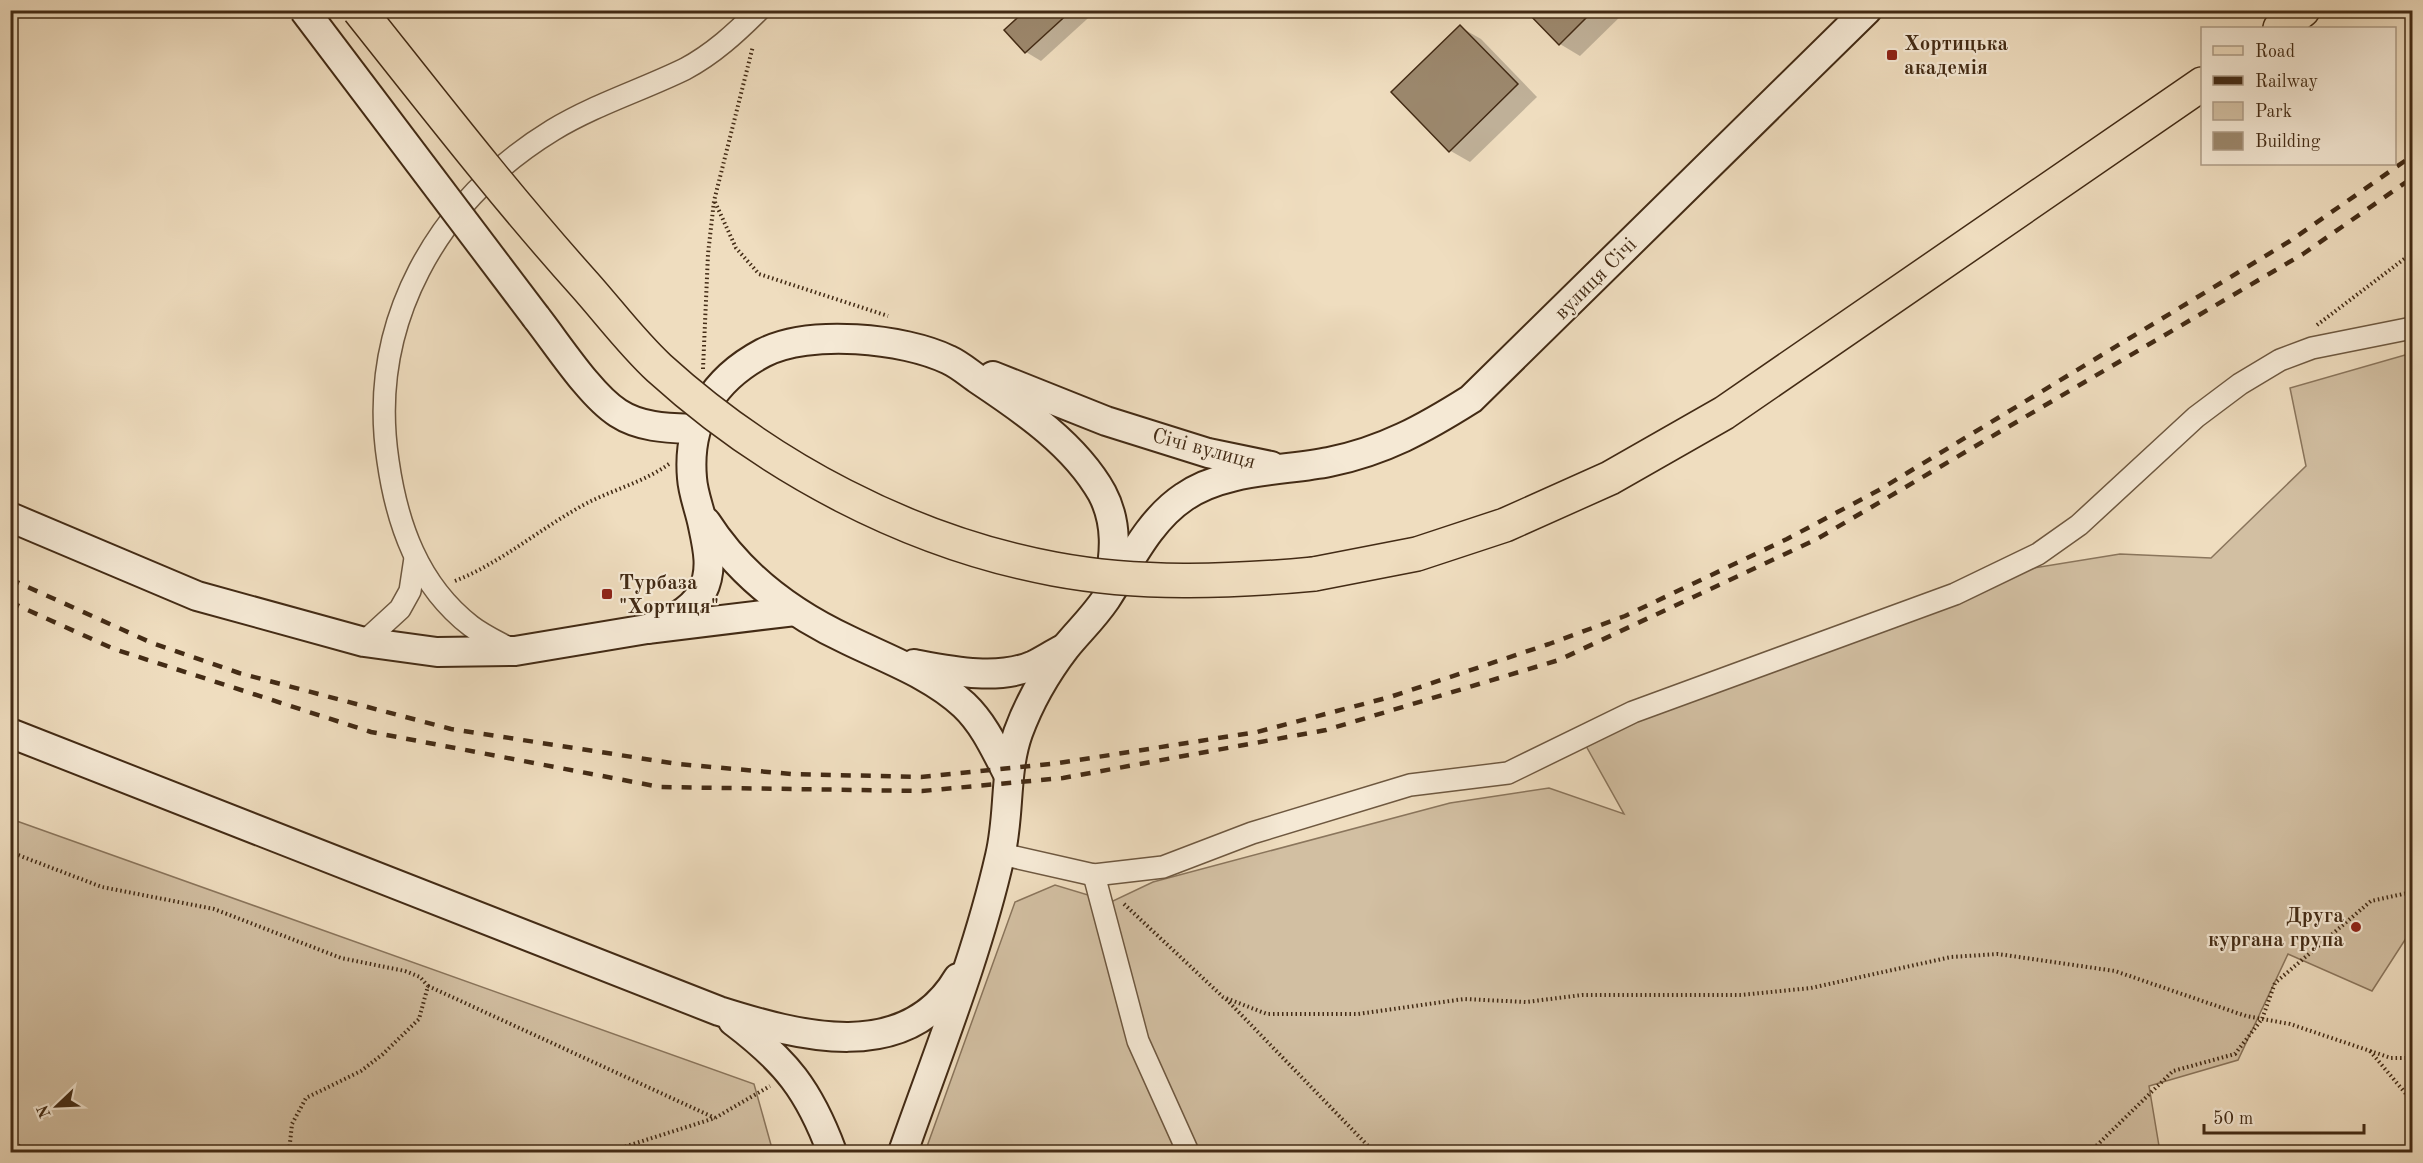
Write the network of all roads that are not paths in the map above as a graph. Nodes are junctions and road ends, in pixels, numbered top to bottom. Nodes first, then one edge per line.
1 (304, 10) edge
2 (359, 10) edge
3 (759, 10) edge
4 (1867, 10) edge
5 (2284, 10) edge
6 (2303, 10) edge
7 (2269, 27) edge
8 (2281, 27) edge
9 (2201, 85) edge
10 (2412, 328) edge
11 (949, 360) junction
12 (696, 430) junction
13 (1279, 467) junction
14 (700, 513) junction
15 (10, 517) edge
16 (415, 558) junction
17 (1106, 599) junction
18 (795, 611) junction
19 (647, 629) junction
20 (364, 642) junction
21 (1067, 646) junction
22 (515, 651) junction
23 (891, 660) junction
24 (10, 733) edge
25 (1008, 774) junction
26 (1001, 854) junction
27 (1094, 875) junction
28 (973, 952) junction
29 (719, 1011) junction
30 (832, 1152) edge
31 (903, 1152) edge
32 (1188, 1152) edge

1 - 12 main road, bridge
2 - 9 main road, bridge
3 - 16 street
4 - 13 main road, вулиця Січі
5 - 7 main road
6 - 8 main road
10 - 27 street
11 - 12 main road
11 - 13 main road, Січі вулиця
11 - 17 main road
12 - 14 main road
13 - 17 main road, Січі вулиця
14 - 18 main road
14 - 19 main road
15 - 20 main road
16 - 20 street
16 - 22 street
17 - 21 main road, Січі вулиця
18 - 19 main road
18 - 23 main road
19 - 22 main road
20 - 22 main road
21 - 23 main road
21 - 25 main road
23 - 25 main road
24 - 29 main road
25 - 26 main road
26 - 27 street
26 - 28 main road
27 - 32 street
28 - 29 main road
28 - 31 main road
29 - 30 main road

